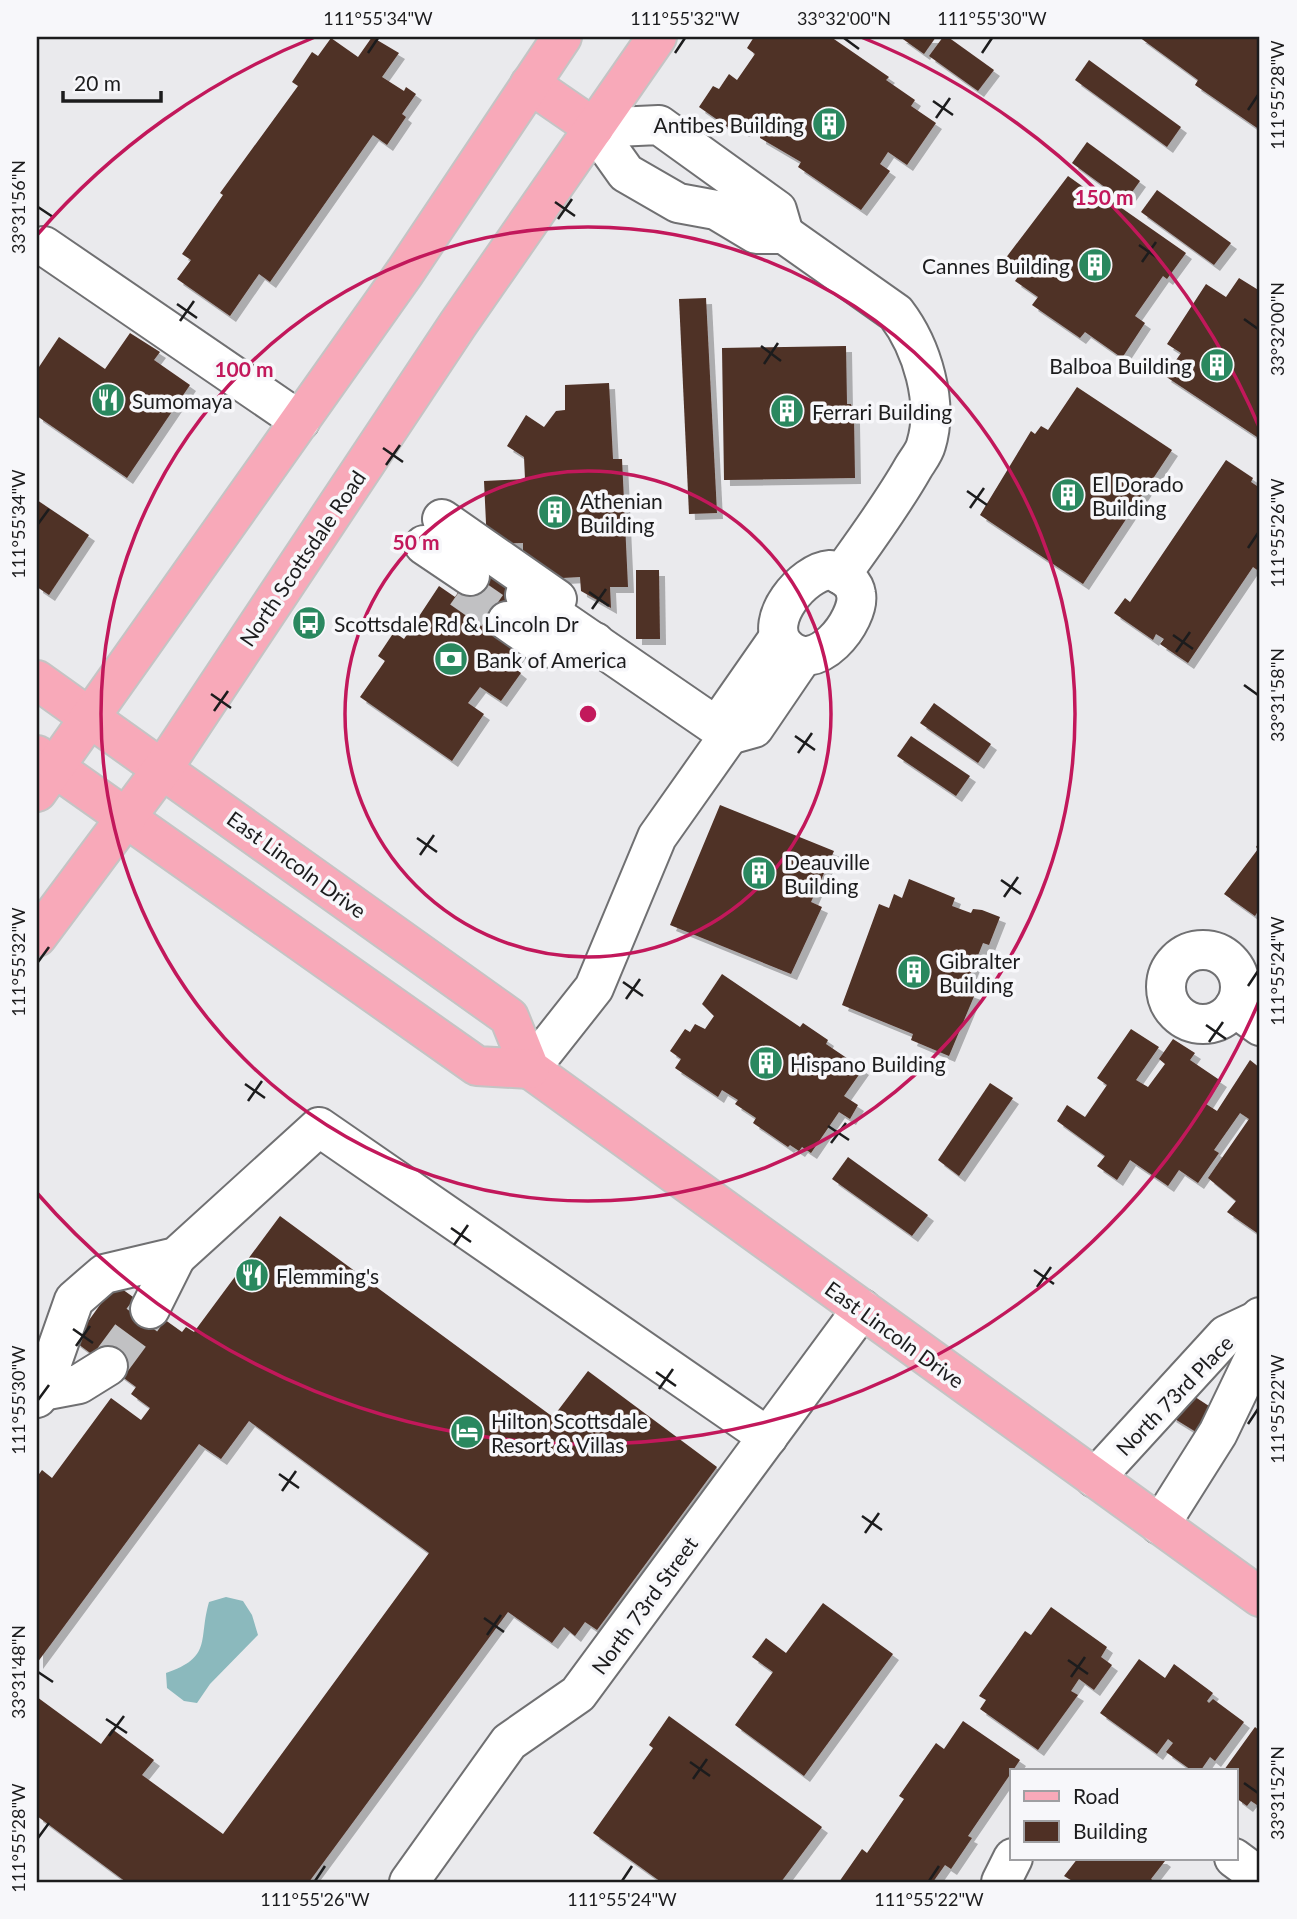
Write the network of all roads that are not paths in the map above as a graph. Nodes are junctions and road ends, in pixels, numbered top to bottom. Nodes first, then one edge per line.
1 (562, 37) edge
2 (657, 37) edge
3 (530, 84) junction
4 (594, 128) junction
5 (784, 234) junction
6 (44, 246) dead end
7 (300, 421) junction
8 (841, 575) junction
9 (470, 576) tunnel mouth
10 (516, 608) tunnel mouth
11 (595, 642) junction
12 (791, 646) junction
13 (37, 680) edge
14 (91, 718) junction
15 (729, 735) junction
16 (163, 768) junction
17 (43, 771) edge
18 (126, 818) junction
19 (37, 937) edge
20 (530, 1069) junction
21 (176, 1257) junction
22 (150, 1309) tunnel mouth
23 (862, 1310) junction
24 (1259, 1318) edge
25 (108, 1366) tunnel mouth
26 (39, 1395) edge
27 (768, 1437) junction
28 (1095, 1478) junction
29 (1160, 1525) junction
30 (1260, 1597) edge
31 (1012, 1860) edge
32 (1237, 1860) edge
33 (409, 1882) edge
34 (1001, 1882) edge
35 (1259, 1882) edge

1 - 3 main road
2 - 4 main road, North Scottsdale Road
3 - 4 main road
3 - 7 main road
4 - 5 street
4 - 5 street
4 - 16 main road, North Scottsdale Road
5 - 8 street
6 - 7 street
7 - 14 main road
8 - 12 street
8 - 12 street
9 - 11 street
10 - 11 street
11 - 15 street
12 - 15 street
13 - 14 main road, East Lincoln Drive
14 - 16 main road, East Lincoln Drive
14 - 17 main road
15 - 20 street
16 - 18 main road, North Scottsdale Road
16 - 20 main road, East Lincoln Drive
17 - 18 main road
18 - 19 main road, North Scottsdale Road
18 - 20 main road
20 - 23 main road, East Lincoln Drive
21 - 22 street
21 - 26 street
21 - 27 street
23 - 27 street, North 73rd Street
23 - 28 main road, East Lincoln Drive
24 - 28 street, North 73rd Place
24 - 29 street, North 73rd Place
25 - 26 street
27 - 33 street, North 73rd Street
28 - 29 main road, East Lincoln Drive
29 - 30 main road, East Lincoln Drive
31 - 34 street
32 - 35 street

